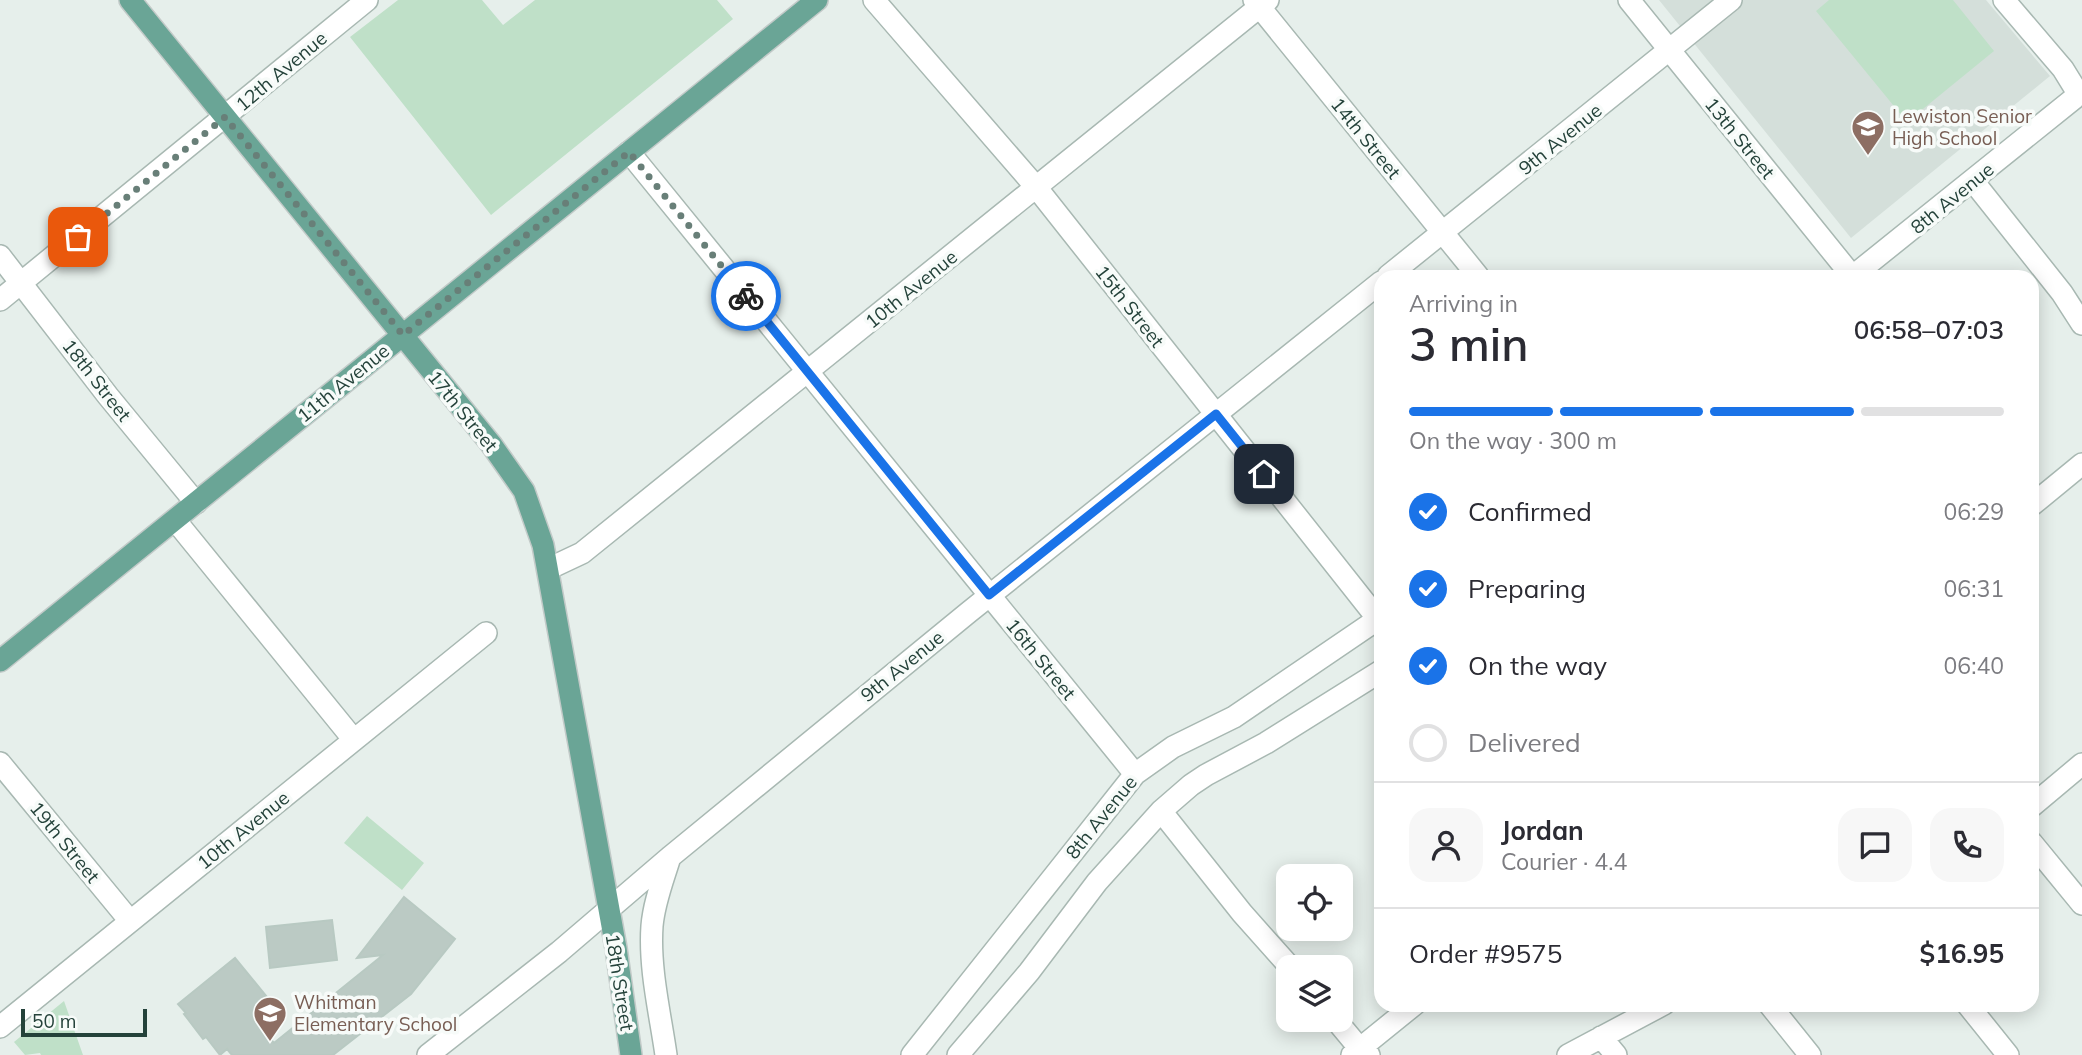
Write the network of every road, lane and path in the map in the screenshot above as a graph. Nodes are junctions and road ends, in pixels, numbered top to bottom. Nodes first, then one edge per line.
1 (131, 0) edge
2 (367, 0) edge
3 (817, 0) edge
4 (874, 0) edge
5 (1629, 0) edge
6 (1731, 0) edge
7 (2004, 0) edge
8 (1261, 2) edge
9 (1670, 51) junction
10 (2080, 93) edge
11 (225, 117) junction
12 (629, 152) junction
13 (1973, 181) junction
14 (1036, 187) junction
15 (1443, 233) junction
16 (0, 256) edge
17 (1396, 270) edge
18 (1473, 270) edge
19 (1848, 270) edge
20 (1861, 270) edge
21 (22, 282) junction
22 (1374, 288) edge
23 (0, 300) edge
24 (2082, 324) edge
25 (403, 335) junction
26 (808, 372) junction
27 (1216, 414) junction
28 (2082, 464) edge
29 (2039, 499) edge
30 (196, 503) junction
31 (175, 520) junction
32 (548, 569) junction
33 (989, 595) junction
34 (1374, 611) edge
35 (1374, 622) edge
36 (486, 633) dead end
37 (0, 661) edge
38 (1374, 675) edge
39 (354, 740) junction
40 (0, 763) edge
41 (2082, 764) edge
42 (1135, 774) junction
43 (2039, 798) edge
44 (1161, 811) junction
45 (2039, 852) edge
46 (670, 857) junction
47 (2082, 904) edge
48 (607, 910) junction
49 (130, 921) junction
50 (1279, 955) edge
51 (1406, 1012) edge
52 (1649, 1012) edge
53 (1775, 1012) edge
54 (1973, 1012) edge
55 (0, 1027) edge
56 (1345, 1032) edge
57 (1601, 1037) junction
58 (1360, 1053) edge
59 (428, 1055) edge
60 (631, 1055) edge
61 (666, 1055) edge
62 (912, 1055) edge
63 (958, 1055) edge
64 (1568, 1055) edge
65 (1616, 1055) edge
66 (1810, 1055) edge
67 (2008, 1055) edge

1 - 11 main road, 17th Street
2 - 11 street, 12th Avenue
3 - 12 main road, 11th Avenue
4 - 14 street, 15th Street
5 - 9 street, 13th Street
6 - 9 street, 9th Avenue
7 - 10 street
8 - 14 street, 10th Avenue
8 - 15 street, 14th Street
9 - 15 street, 9th Avenue
9 - 19 street, 13th Street
10 - 13 street, 8th Avenue
11 - 21 street, 12th Avenue
11 - 25 main road, 17th Street
12 - 25 main road, 11th Avenue
12 - 26 street, 16th Street
13 - 20 street, 8th Avenue
13 - 24 street
14 - 26 street, 10th Avenue
14 - 27 street, 15th Street
15 - 17 street, 9th Avenue
15 - 18 street, 14th Street
16 - 21 street, 18th Street
21 - 23 street, 12th Avenue
21 - 30 street, 18th Street
22 - 27 street, 9th Avenue
25 - 30 main road, 11th Avenue
25 - 32 main road, 17th Street
26 - 32 street, 10th Avenue
26 - 33 street, 16th Street
27 - 33 street, 9th Avenue
27 - 34 street, 15th Street
28 - 29 street
30 - 31 main road, 11th Avenue
31 - 37 main road, 11th Avenue
31 - 39 street
32 - 48 main road, 17th Street
33 - 42 street, 16th Street
33 - 46 street, 9th Avenue
35 - 42 street, 8th Avenue
36 - 39 street, 10th Avenue
38 - 44 street, 8th Avenue
39 - 49 street, 10th Avenue
40 - 49 street, 19th Street
41 - 43 street
42 - 62 street, 8th Avenue
44 - 50 street
44 - 63 street, 8th Avenue
45 - 47 street
46 - 48 street, 9th Avenue
46 - 61 street
48 - 59 street, 9th Avenue
48 - 60 main road, 18th Street
49 - 55 street, 10th Avenue
51 - 58 street
52 - 57 street
53 - 66 street
54 - 67 street
56 - 58 street
57 - 64 street
57 - 65 street

